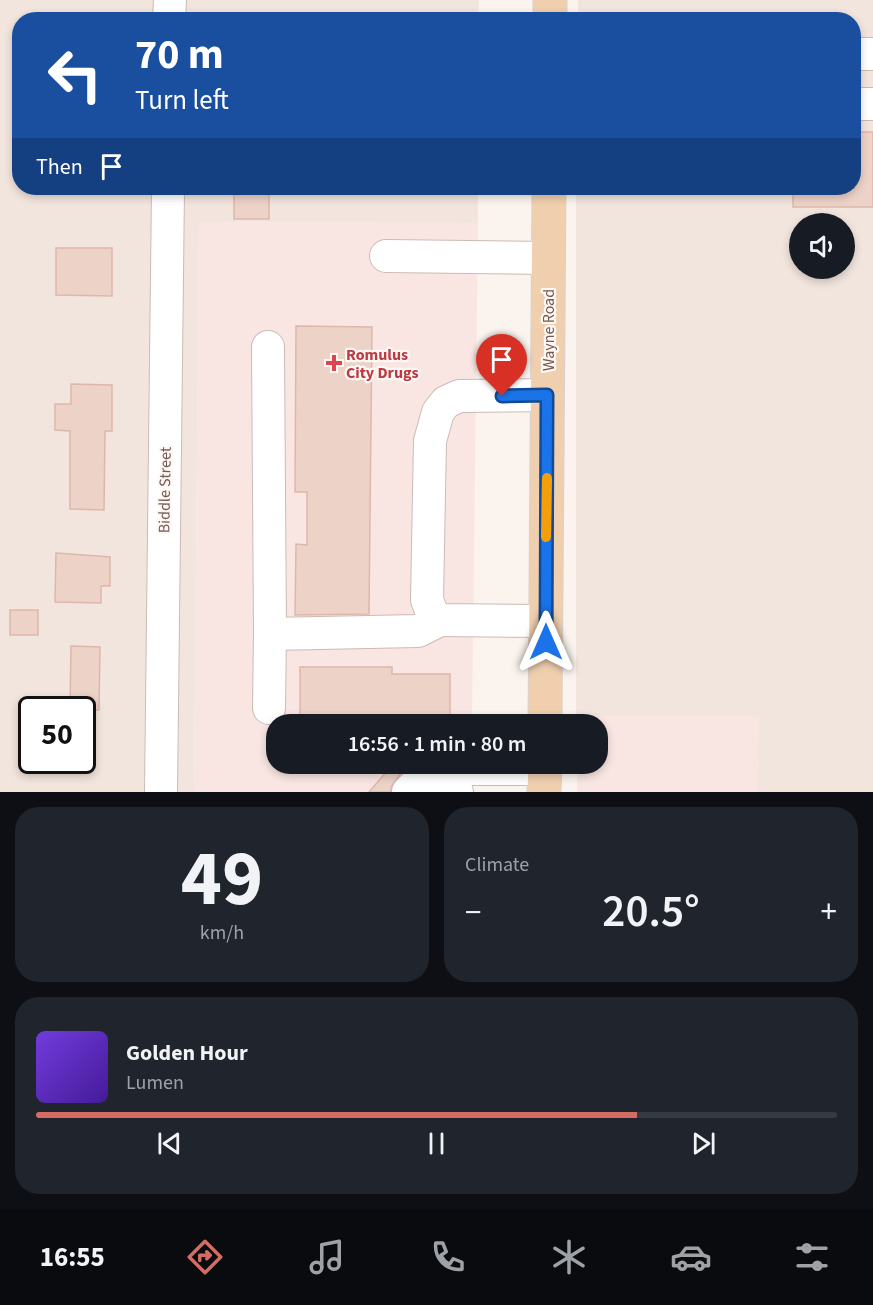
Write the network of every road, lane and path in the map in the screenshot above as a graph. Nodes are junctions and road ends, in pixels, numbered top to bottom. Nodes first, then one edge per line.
1 (168, 195) edge
2 (549, 195) edge
3 (386, 256) dead end
4 (548, 258) junction
5 (268, 346) dead end
6 (547, 395) junction
7 (440, 620) junction
8 (546, 621) junction
9 (270, 634) junction
10 (269, 708) dead end
11 (545, 714) edge
12 (544, 775) edge
13 (448, 788) edge
14 (161, 792) edge
15 (408, 792) edge

1 - 14 street, Biddle Street
2 - 4 main road, Wayne Road
3 - 4 street
4 - 6 main road, Wayne Road
5 - 9 street
6 - 7 street
6 - 8 main road, Wayne Road
7 - 8 street
7 - 9 street
8 - 11 main road, Wayne Road
9 - 10 street
12 - 13 street
13 - 15 street

